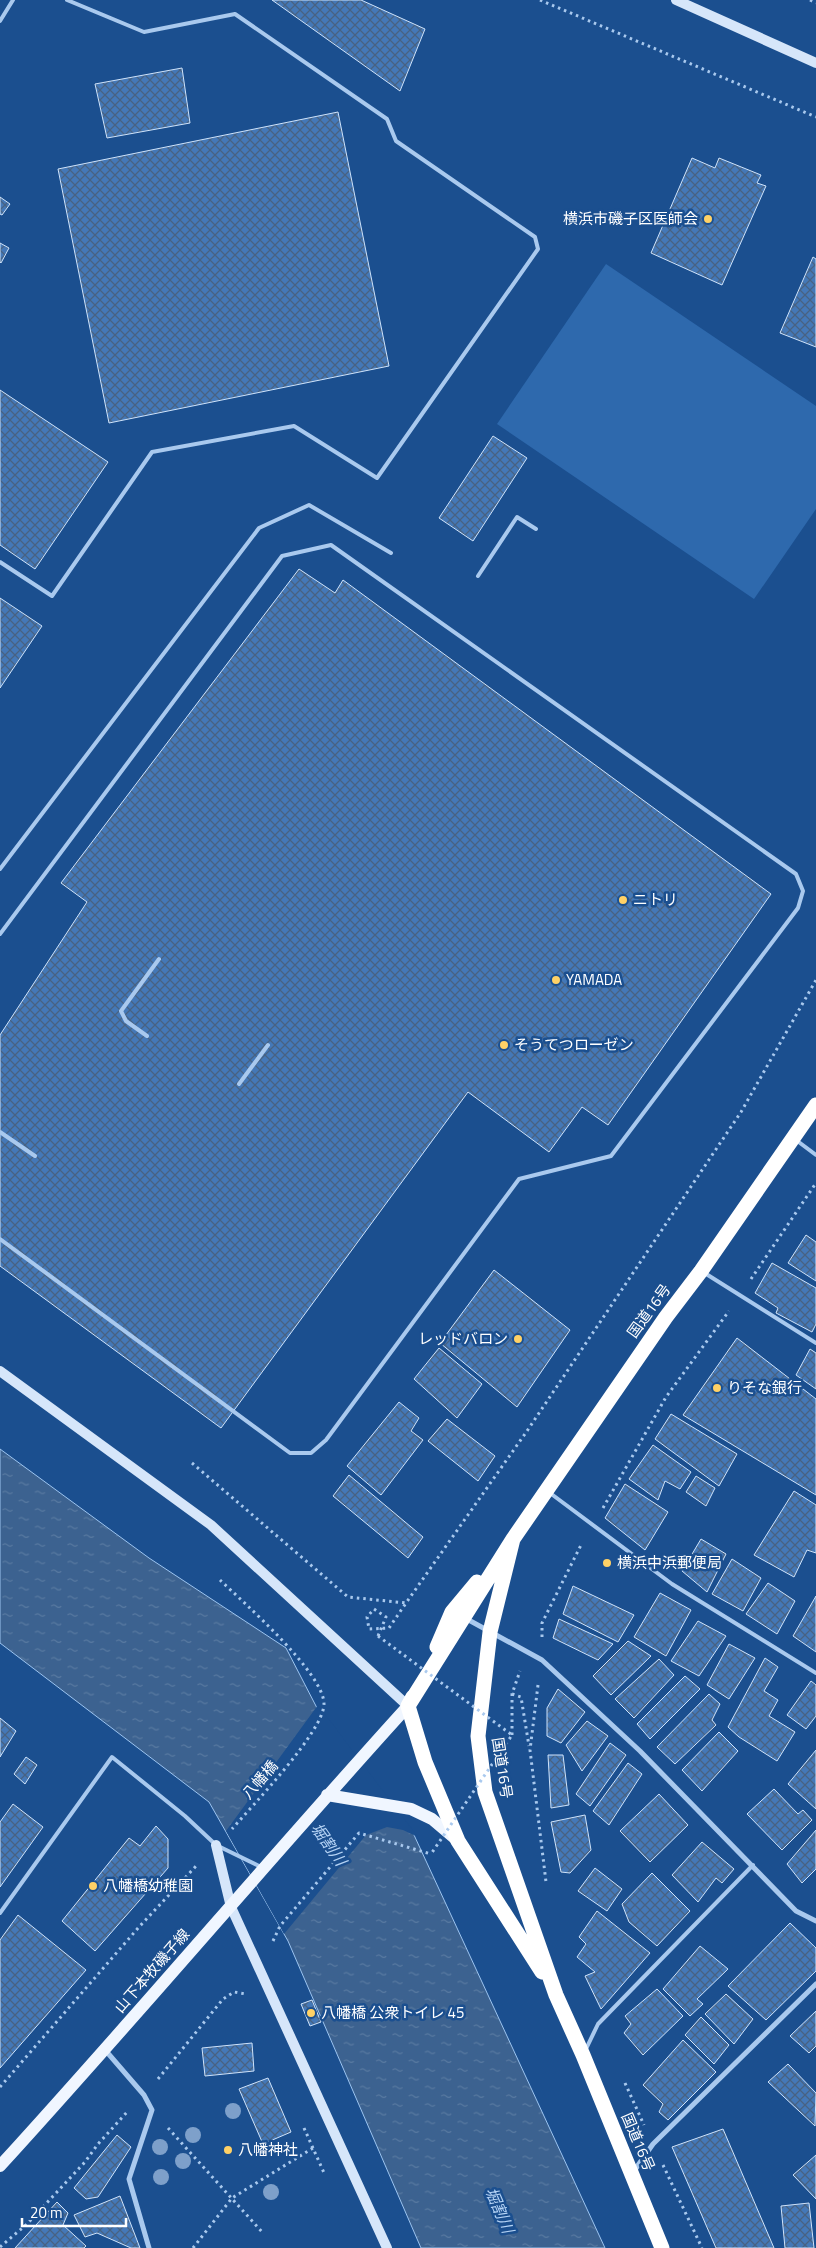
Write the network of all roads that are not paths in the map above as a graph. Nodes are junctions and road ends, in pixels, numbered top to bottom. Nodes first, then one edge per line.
1 (13, 0) edge
2 (67, 0) edge
3 (676, 0) edge
4 (0, 21) edge
5 (816, 63) edge
6 (536, 529) dead end
7 (391, 553) dead end
8 (0, 562) edge
9 (478, 576) dead end
10 (0, 869) edge
11 (0, 934) edge
12 (159, 959) dead end
13 (148, 1036) dead end
14 (268, 1045) dead end
15 (239, 1084) dead end
16 (816, 1105) edge
17 (0, 1132) edge
18 (794, 1139) junction
19 (816, 1155) edge
20 (35, 1156) dead end
21 (0, 1239) edge
22 (701, 1271) junction
23 (816, 1343) edge
24 (0, 1371) edge
25 (546, 1490) junction
26 (513, 1539) junction
27 (458, 1615) junction
28 (490, 1632) junction
29 (816, 1673) edge
30 (408, 1706) junction
31 (327, 1795) junction
32 (458, 1841) junction
33 (216, 1846) junction
34 (753, 1865) junction
35 (263, 1868) junction
36 (231, 1907) junction
37 (0, 1913) edge
38 (816, 1921) edge
39 (816, 1984) edge
40 (556, 1995) junction
41 (106, 2050) junction
42 (583, 2054) junction
43 (0, 2166) edge
44 (632, 2173) junction
45 (149, 2248) edge
46 (387, 2248) edge
47 (662, 2248) edge

1 - 4 lane
2 - 8 lane
3 - 5 street
6 - 9 lane
7 - 10 lane
11 - 21 lane
12 - 13 lane
14 - 15 lane
16 - 18 highway, 国道16号
17 - 20 lane
18 - 19 lane
18 - 22 highway, 国道16号
22 - 23 lane
22 - 25 highway, 国道16号
24 - 30 street
25 - 26 highway, 国道16号
25 - 29 lane
26 - 27 highway, 国道16号
26 - 28 highway, 国道16号
27 - 28 street
27 - 30 highway, 国道16号
28 - 34 street
28 - 40 highway, 国道16号
30 - 31 main road, 山下本牧磯子線
30 - 32 highway, 国道16号
31 - 32 main road
31 - 35 main road, 山下本牧磯子線
32 - 40 highway, 国道16号
33 - 35 lane
33 - 36 street
33 - 37 lane
34 - 38 street
34 - 42 lane
35 - 36 main road, 山下本牧磯子線
36 - 41 main road, 山下本牧磯子線
36 - 46 street
39 - 44 street
40 - 42 highway, 国道16号
41 - 43 main road, 山下本牧磯子線
41 - 45 street
42 - 44 highway, 国道16号
44 - 47 highway, 国道16号

